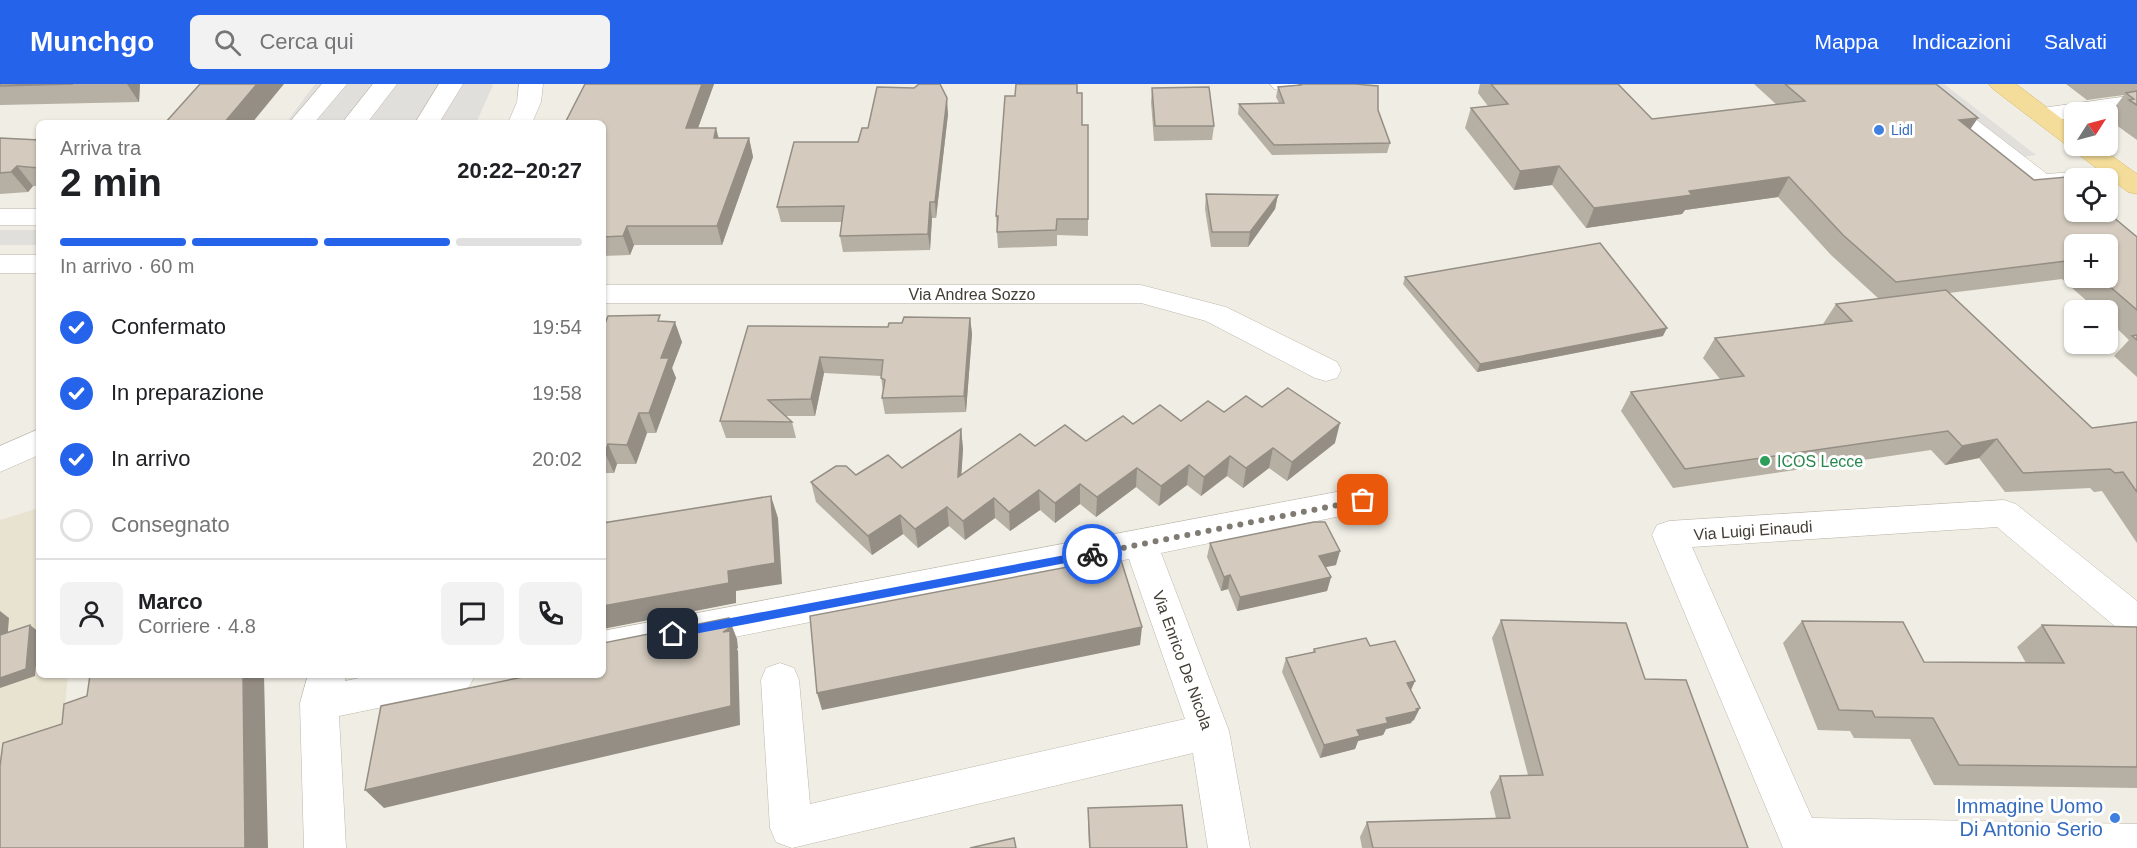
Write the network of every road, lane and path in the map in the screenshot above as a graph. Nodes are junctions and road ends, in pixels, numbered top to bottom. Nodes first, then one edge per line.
1 (335, 84) edge
2 (385, 84) edge
3 (451, 84) edge
4 (1282, 84) edge
5 (1292, 84) edge
6 (1915, 84) edge
7 (2001, 84) edge
8 (2137, 102) edge
9 (2042, 115) junction
10 (304, 120) edge
11 (356, 120) edge
12 (429, 120) edge
13 (2064, 132) edge
14 (2096, 156) edge
15 (2064, 180) edge
16 (2130, 181) edge
17 (0, 217) edge
18 (36, 217) edge
19 (0, 264) edge
20 (36, 264) edge
21 (606, 294) edge
22 (1326, 370) dead end
23 (36, 442) edge
24 (0, 460) edge
25 (1363, 500) dead end
26 (1141, 545) junction
27 (2137, 623) edge
28 (606, 646) edge
29 (428, 678) edge
30 (780, 680) dead end
31 (323, 689) edge
32 (1209, 731) junction
33 (1802, 843) edge
34 (2137, 845) edge
35 (325, 848) edge
36 (1228, 848) edge

1 - 10 street
2 - 11 street
3 - 12 street
4 - 5 street
6 - 15 street
7 - 9 main road
8 - 9 street
9 - 13 main road
14 - 16 main road
17 - 18 street
19 - 20 street
21 - 22 street, Via Andrea Sozzo
23 - 24 street
25 - 26 street
26 - 28 street
26 - 32 street, Via Enrico De Nicola
27 - 33 street, Via Luigi Einaudi
29 - 31 street
30 - 32 street
31 - 35 street
32 - 36 street, Via Enrico De Nicola
33 - 34 street

